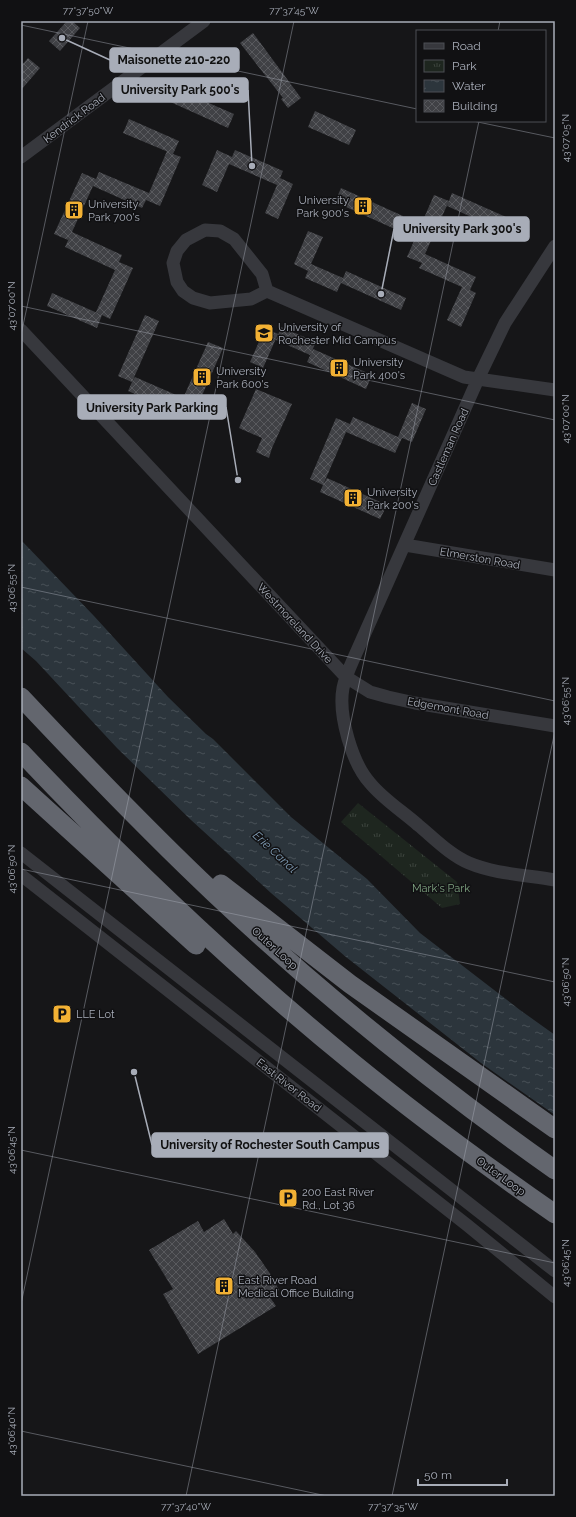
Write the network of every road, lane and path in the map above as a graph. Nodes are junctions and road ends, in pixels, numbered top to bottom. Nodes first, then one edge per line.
1 (204, 21) edge
2 (21, 157) edge
3 (555, 246) edge
4 (267, 291) junction
5 (21, 330) edge
6 (478, 379) junction
7 (555, 390) edge
8 (405, 545) junction
9 (555, 570) edge
10 (346, 677) junction
11 (21, 697) edge
12 (555, 726) edge
13 (21, 752) edge
14 (21, 786) edge
15 (136, 818) junction
16 (21, 853) edge
17 (21, 875) edge
18 (555, 880) edge
19 (404, 1104) junction
20 (555, 1128) edge
21 (555, 1170) edge
22 (555, 1214) edge
23 (555, 1271) edge
24 (555, 1298) edge

1 - 2 street, Kendrick Road
3 - 6 street, Castleman Road
4 - 4 street
4 - 6 street
5 - 10 street, Westmoreland Drive
6 - 7 street
6 - 8 street, Castleman Road
8 - 9 street, Elmerston Road
8 - 10 street, Castleman Road
10 - 12 street, Edgemont Road
10 - 18 street
11 - 15 highway, Outer Loop
13 - 19 highway, Outer Loop
14 - 19 highway
15 - 20 highway
15 - 21 highway, Outer Loop
16 - 23 street, East River Road
17 - 24 street, East River Road
19 - 22 highway, Outer Loop

